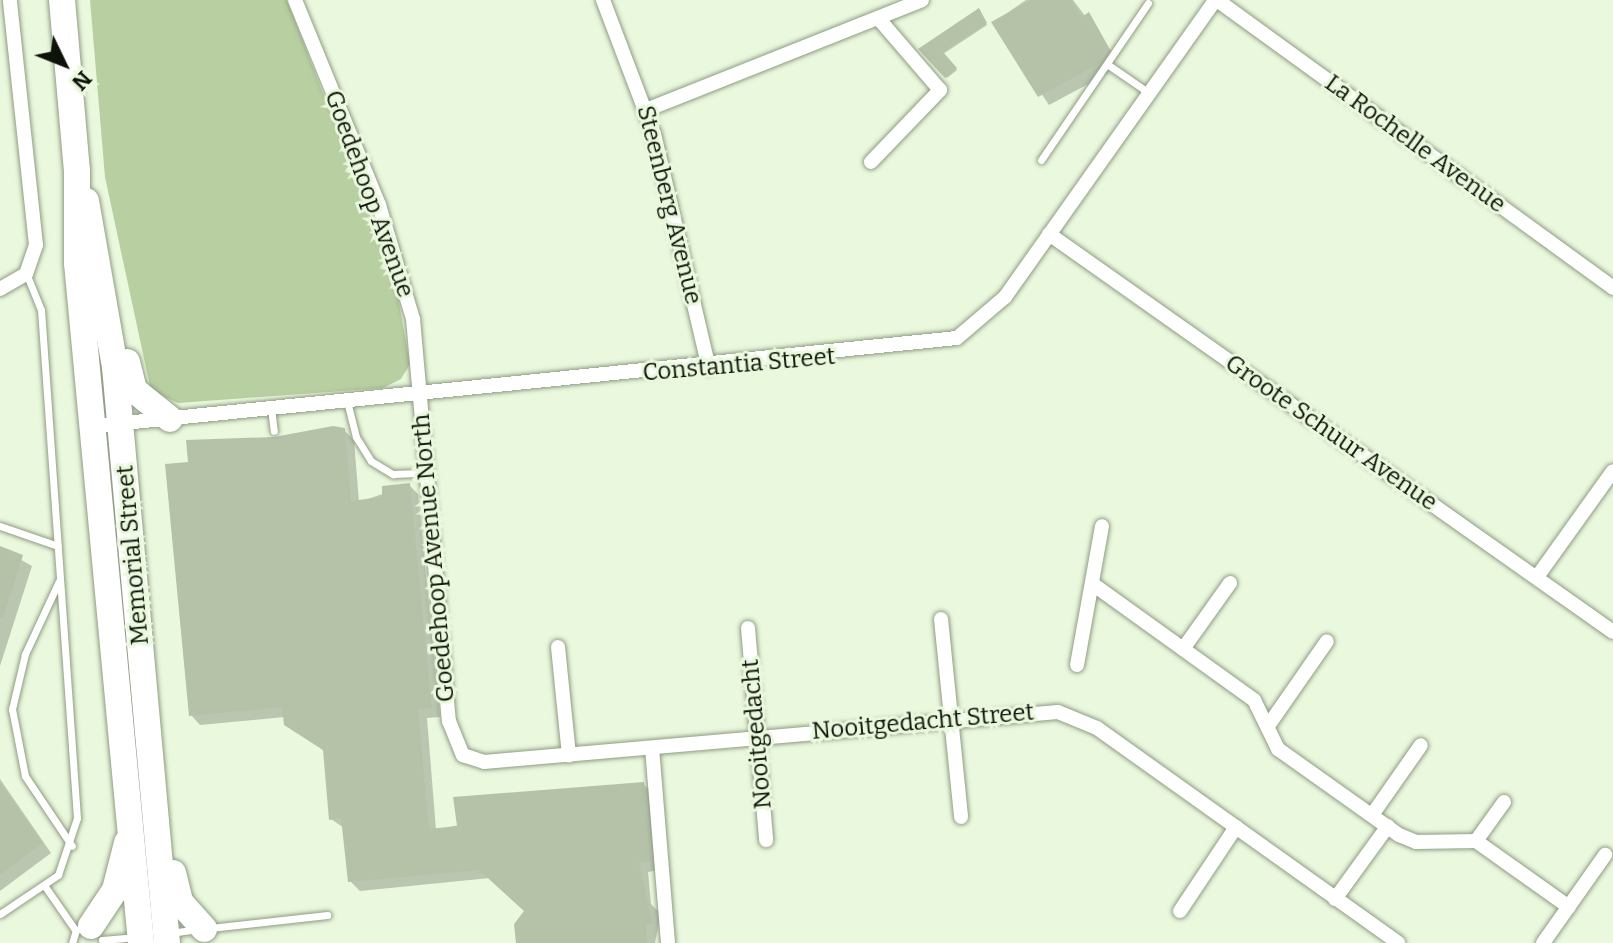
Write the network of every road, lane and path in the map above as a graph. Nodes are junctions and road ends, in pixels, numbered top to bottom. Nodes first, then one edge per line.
1 (10, 0) edge
2 (62, 0) edge
3 (295, 0) edge
4 (603, 0) edge
5 (922, 0) edge
6 (1216, 0) edge
7 (1148, 3) dead end
8 (878, 18) junction
9 (1107, 64) junction
10 (1149, 93) junction
11 (646, 110) junction
12 (1041, 160) dead end
13 (871, 162) dead end
14 (77, 171) junction
15 (1049, 234) junction
16 (94, 240) junction
17 (26, 274) junction
18 (1613, 288) edge
19 (0, 289) edge
20 (709, 368) junction
21 (419, 394) junction
22 (347, 401) junction
23 (271, 408) junction
24 (170, 419) junction
25 (108, 425) junction
26 (274, 431) dead end
27 (1613, 471) edge
28 (426, 473) junction
29 (0, 526) edge
30 (1102, 526) dead end
31 (58, 546) junction
32 (1537, 577) junction
33 (60, 580) junction
34 (1230, 583) dead end
35 (1094, 585) junction
36 (941, 619) dead end
37 (748, 628) dead end
38 (1613, 632) edge
39 (1327, 641) dead end
40 (558, 647) dead end
41 (1183, 649) junction
42 (1077, 665) dead end
43 (951, 719) junction
44 (449, 721) joint
45 (1268, 726) junction
46 (759, 737) junction
47 (1421, 745) dead end
48 (652, 748) junction
49 (569, 755) junction
50 (156, 796) junction
51 (1504, 802) dead end
52 (133, 813) junction
53 (1372, 815) junction
54 (961, 817) dead end
55 (1388, 826) junction
56 (1236, 827) junction
57 (766, 840) dead end
58 (1476, 841) junction
59 (72, 846) junction
60 (1605, 855) dead end
61 (44, 885) junction
62 (1335, 899) junction
63 (1569, 907) junction
64 (1180, 911) dead end
65 (0, 914) edge
66 (327, 915) dead end
67 (204, 929) junction
68 (89, 937) edge
69 (154, 939) edge
70 (668, 943) edge
71 (1397, 943) edge
72 (1543, 943) edge

1 - 17 street
2 - 14 highway, Memorial Street
3 - 21 street, Goedehoop Avenue
4 - 11 street, Steenberg Avenue
5 - 8 street
6 - 10 street, Constantia Street
6 - 18 street, La Rochelle Avenue
7 - 9 lane
8 - 11 street
8 - 13 street
9 - 10 lane
9 - 12 lane
10 - 15 street, Constantia Street
11 - 20 street, Steenberg Avenue
14 - 16 highway, Memorial Street
14 - 25 highway, Memorial Street
15 - 20 street, Constantia Street
15 - 32 street, Groote Schuur Avenue
16 - 24 highway
16 - 25 highway, Memorial Street
17 - 19 street
17 - 31 lane
20 - 21 street, Constantia Street
21 - 22 street, Constantia Street
21 - 28 street, Goedehoop Avenue North
22 - 23 street, Constantia Street
22 - 28 lane
23 - 24 street, Constantia Street
23 - 26 lane
24 - 25 street, Constantia Street
25 - 50 highway, Memorial Street
25 - 52 highway, Memorial Street
27 - 32 street
28 - 44 street, Goedehoop Avenue North
29 - 31 lane
30 - 35 street
31 - 33 lane
32 - 38 street, Groote Schuur Avenue
33 - 59 lane
33 - 59 lane
34 - 41 street
35 - 41 street
35 - 42 street
36 - 43 street
37 - 46 street, Nooitgedacht
39 - 45 street
40 - 49 street
41 - 45 street
43 - 46 street, Nooitgedacht Street
43 - 54 street
43 - 56 street, Nooitgedacht Street
44 - 49 street, Nooitgedacht Street
45 - 53 street
46 - 48 street, Nooitgedacht Street
46 - 57 street, Nooitgedacht
47 - 53 street
48 - 49 street, Nooitgedacht Street
48 - 70 street
50 - 67 highway
50 - 69 highway, Memorial Street
51 - 58 street
52 - 68 highway
52 - 69 highway, Memorial Street
53 - 55 street
55 - 58 street
55 - 62 street
56 - 62 street, Nooitgedacht Street
56 - 64 street
58 - 63 street
59 - 61 lane
60 - 63 street
61 - 65 lane
61 - 68 lane
62 - 71 street, Nooitgedacht Street
63 - 72 street
66 - 67 lane
67 - 69 lane
68 - 69 lane

